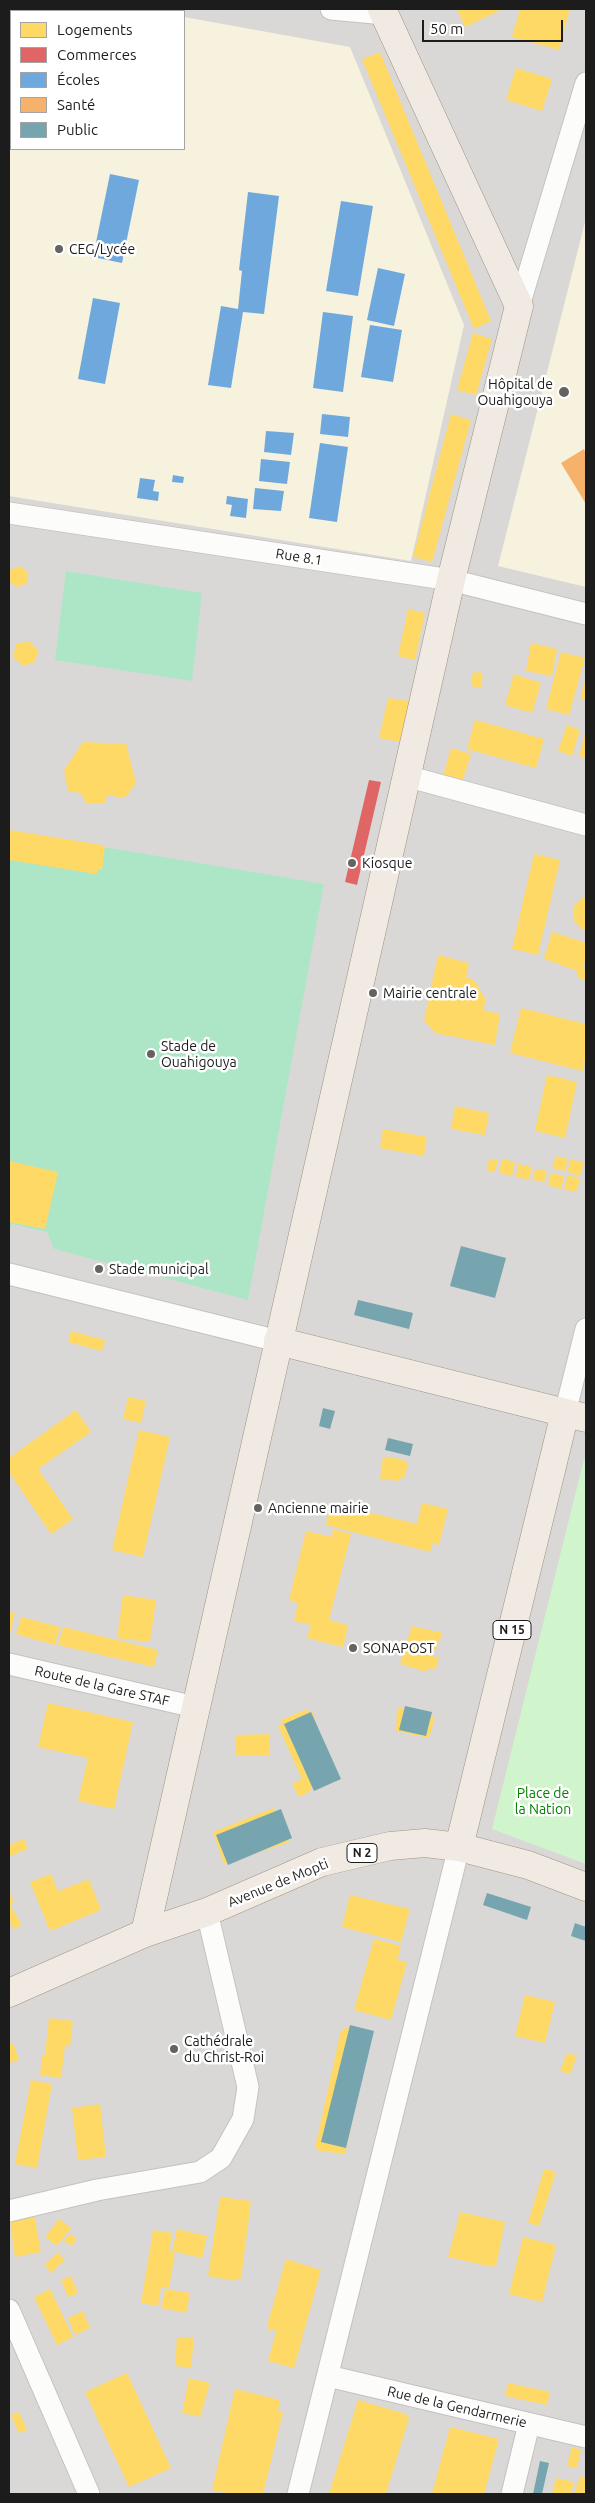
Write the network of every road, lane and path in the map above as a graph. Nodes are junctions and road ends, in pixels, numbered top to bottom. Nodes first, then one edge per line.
1 (331, 9) edge
2 (383, 12) edge
3 (586, 83) edge
4 (518, 306) junction
5 (9, 513) edge
6 (451, 580) junction
7 (586, 614) edge
8 (406, 776) junction
9 (586, 825) edge
10 (9, 1274) edge
11 (586, 1329) edge
12 (278, 1340) junction
13 (576, 1416) edge
14 (9, 1664) edge
15 (194, 1707) junction
16 (459, 1847) junction
17 (586, 1887) edge
18 (207, 1912) junction
19 (145, 1933) junction
20 (9, 1993) edge
21 (9, 2211) edge
22 (9, 2310) edge
23 (328, 2376) junction
24 (529, 2424) junction
25 (586, 2437) edge
26 (89, 2494) edge
27 (298, 2494) edge
28 (512, 2494) edge

1 - 2 street
2 - 4 main road
3 - 4 street
4 - 6 main road
5 - 6 street, Rue 8.1
6 - 7 street, Rue 8.1
6 - 8 main road
8 - 9 street
8 - 12 main road
10 - 12 street
11 - 13 street
12 - 13 main road
12 - 15 main road
13 - 16 main road, N 15
14 - 15 street, Route de la Gare STAF
15 - 19 main road
16 - 17 main road, Avenue de Mopti / N 2
16 - 18 main road, Avenue de Mopti / N 2
16 - 23 street
18 - 19 main road, Avenue de Mopti / N 2
18 - 21 street
19 - 20 main road, Avenue de Mopti / N 2
22 - 26 street
23 - 24 street, Rue de la Gendarmerie
23 - 27 street
24 - 25 street, Rue de la Gendarmerie
24 - 28 street

